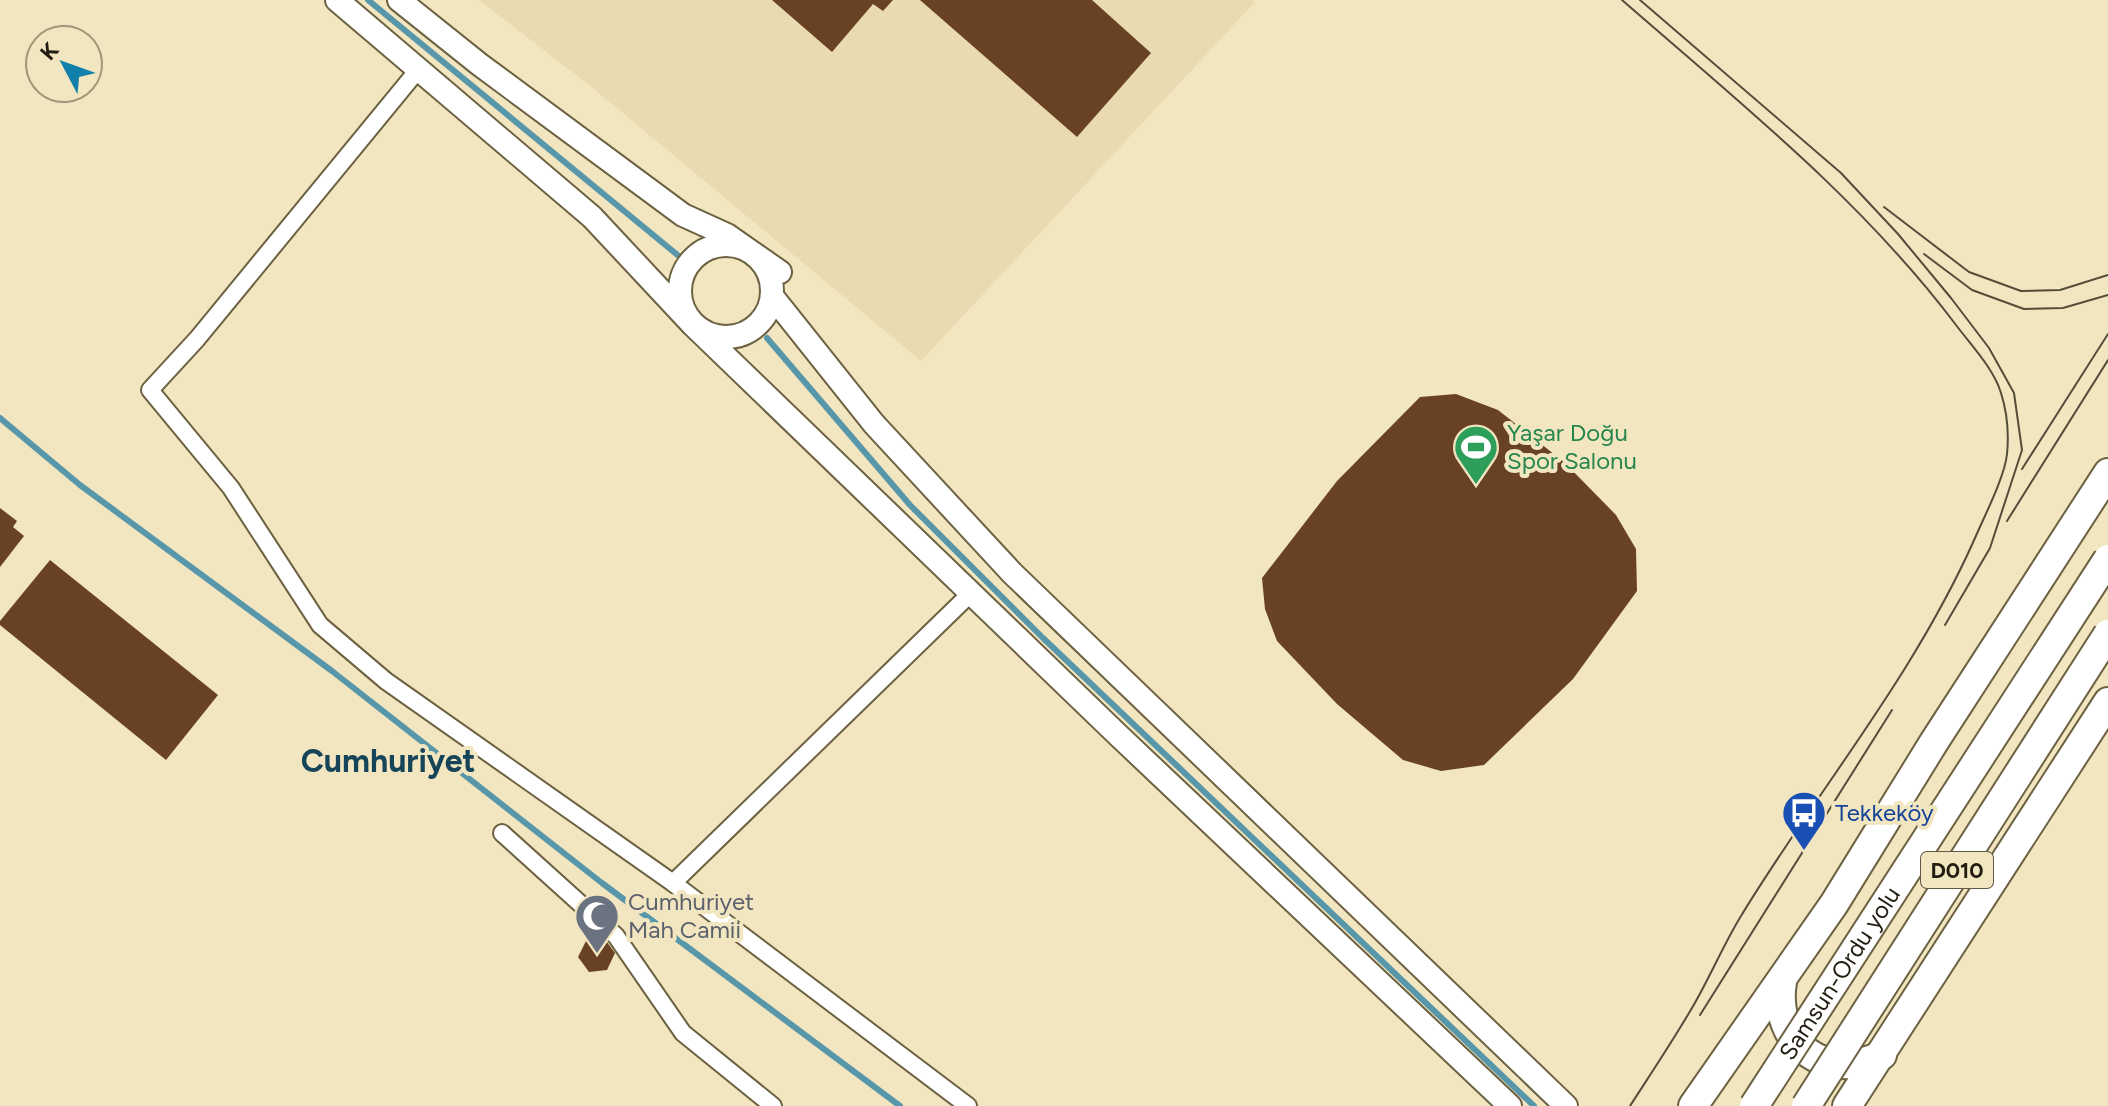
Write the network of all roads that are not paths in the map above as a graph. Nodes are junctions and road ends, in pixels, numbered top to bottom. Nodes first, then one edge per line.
1 (337, 0) edge
2 (399, 0) edge
3 (417, 71) junction
4 (756, 256) junction
5 (780, 272) dead end
6 (772, 296) junction
7 (693, 325) junction
8 (2108, 473) edge
9 (2108, 559) edge
10 (971, 593) junction
11 (2108, 634) edge
12 (2104, 719) edge
13 (502, 833) dead end
14 (673, 883) junction
15 (1782, 982) junction
16 (1882, 1055) junction
17 (773, 1106) edge
18 (968, 1106) edge
19 (1510, 1106) edge
20 (1566, 1106) edge
21 (1693, 1106) edge
22 (1754, 1106) edge
23 (1806, 1106) edge
24 (1847, 1106) edge

1 - 3 street
2 - 4 street
3 - 7 street
3 - 14 street
4 - 5 street
4 - 6 street
4 - 7 street
6 - 7 street
6 - 20 street
7 - 10 street
8 - 15 highway
9 - 22 highway, Samsun-Ordu yolu / D010, bridge
10 - 14 street
10 - 19 street
11 - 23 highway, Samsun-Ordu yolu / D010, bridge
12 - 16 highway
13 - 17 street
14 - 18 street
15 - 16 highway
15 - 21 highway
16 - 24 highway

